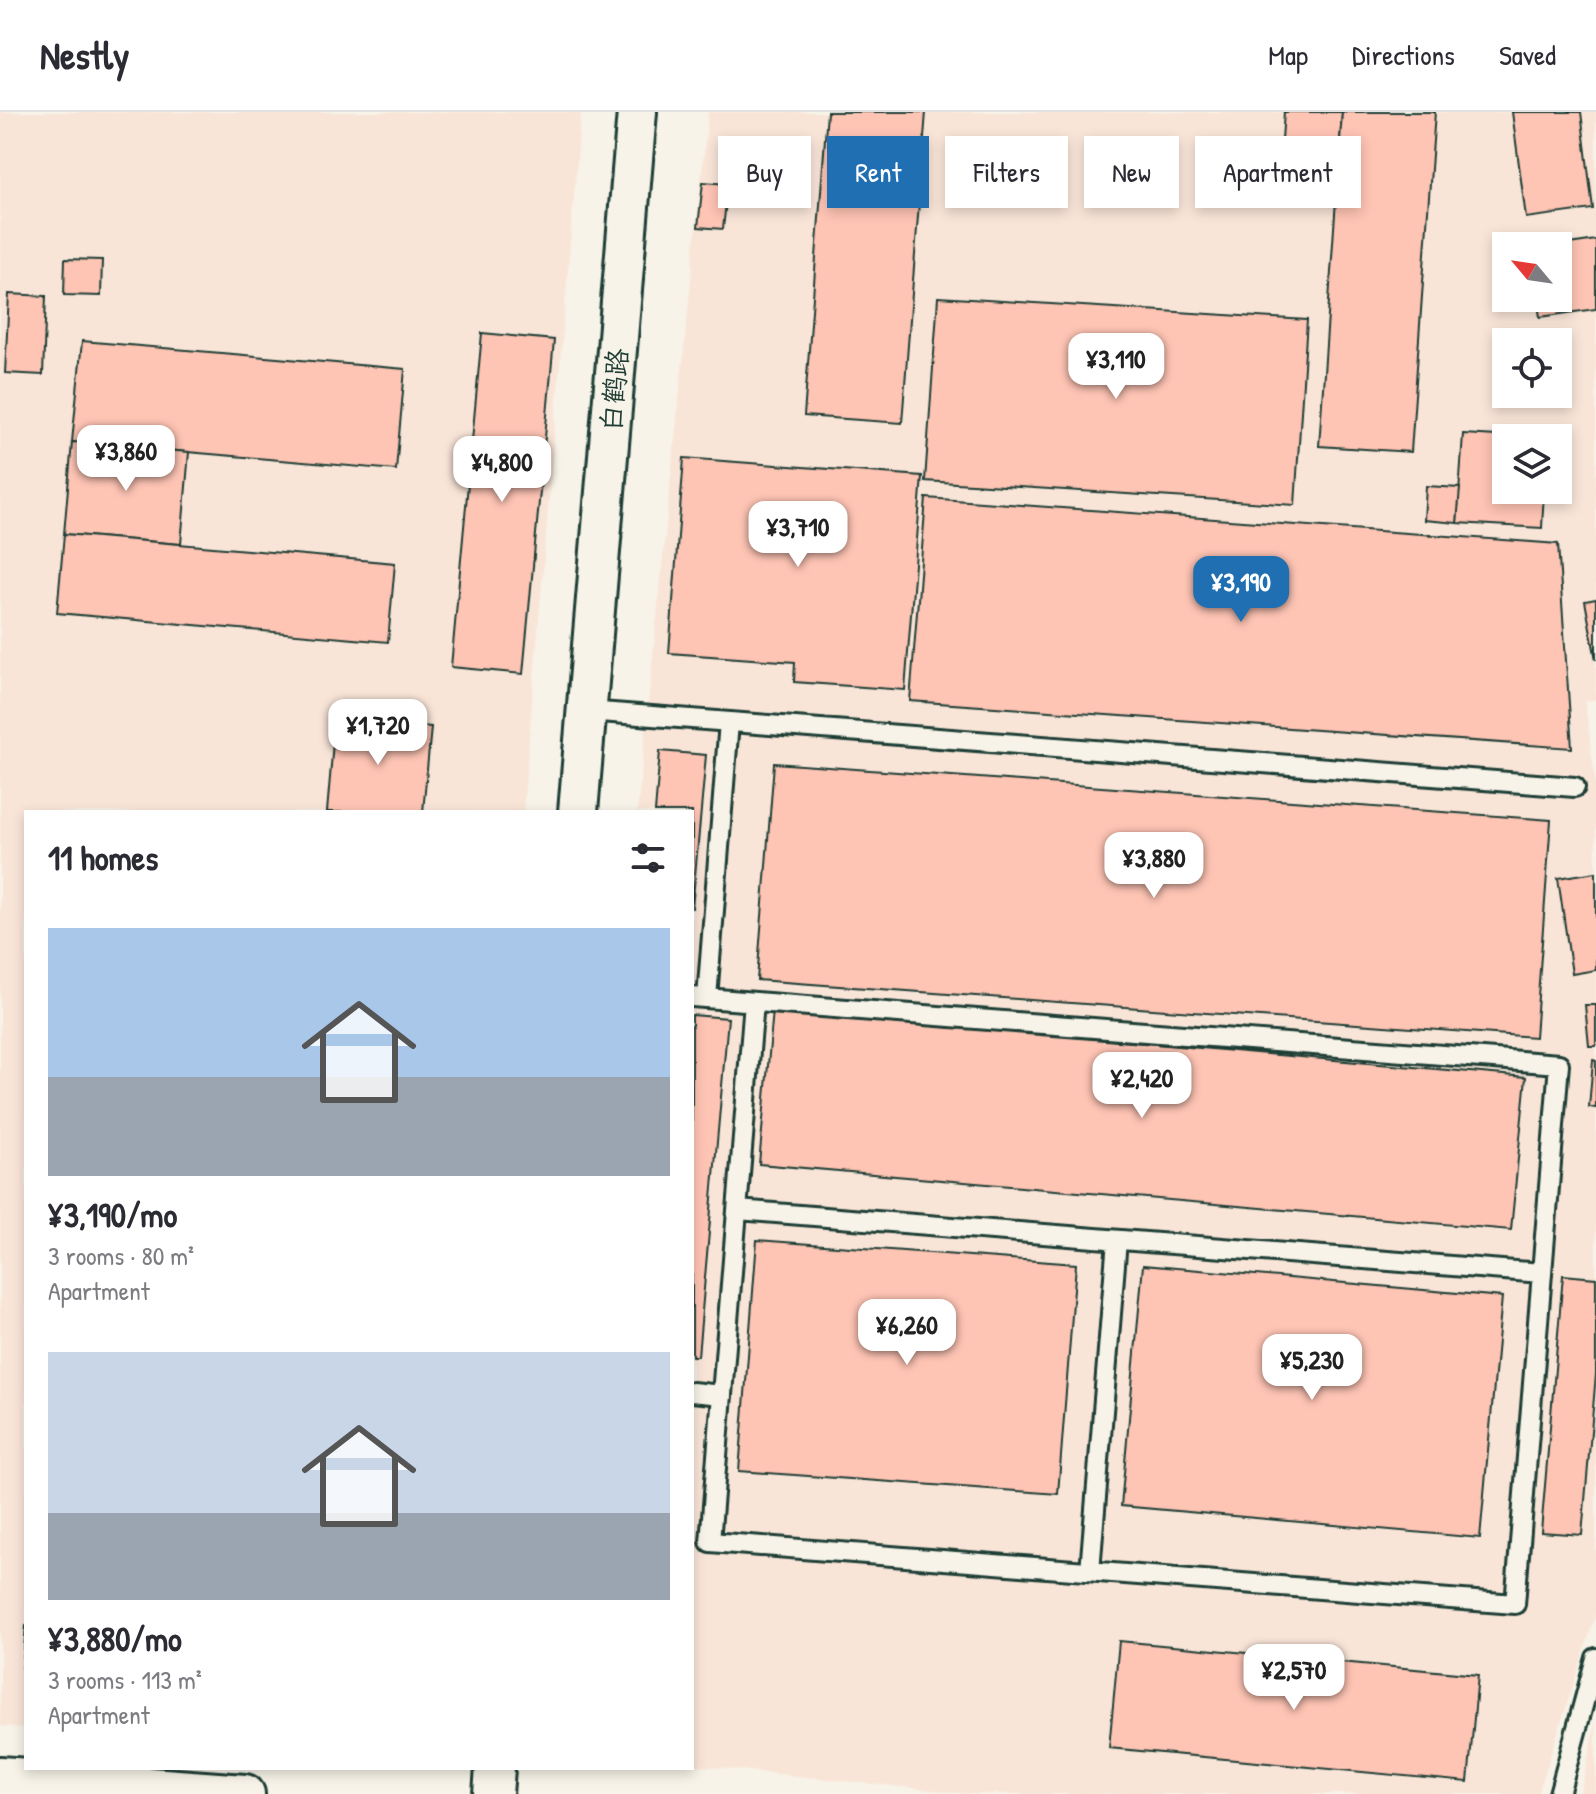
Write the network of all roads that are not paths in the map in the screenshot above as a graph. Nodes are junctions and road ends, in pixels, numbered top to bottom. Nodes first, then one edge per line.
1 (637, 112) edge
2 (587, 711) junction
3 (729, 722) junction
4 (1575, 787) dead end
5 (578, 810) edge
6 (699, 997) edge
7 (754, 1002) junction
8 (737, 1210) junction
9 (1117, 1240) junction
10 (1542, 1273) junction
11 (694, 1392) edge
12 (722, 1395) junction
13 (1090, 1571) junction
14 (1596, 1658) edge
15 (495, 1770) edge
16 (0, 1776) edge
17 (245, 1794) edge
18 (493, 1794) edge
19 (1559, 1794) edge

1 - 2 street, 白鹤路
2 - 3 lane
2 - 5 street, 白鹤路
3 - 4 lane
3 - 6 lane
6 - 7 lane
7 - 8 lane
7 - 10 lane
8 - 9 lane
8 - 12 lane
9 - 10 lane
9 - 13 lane
10 - 13 lane
11 - 12 lane
12 - 13 lane
14 - 19 lane
15 - 18 street
16 - 17 street

